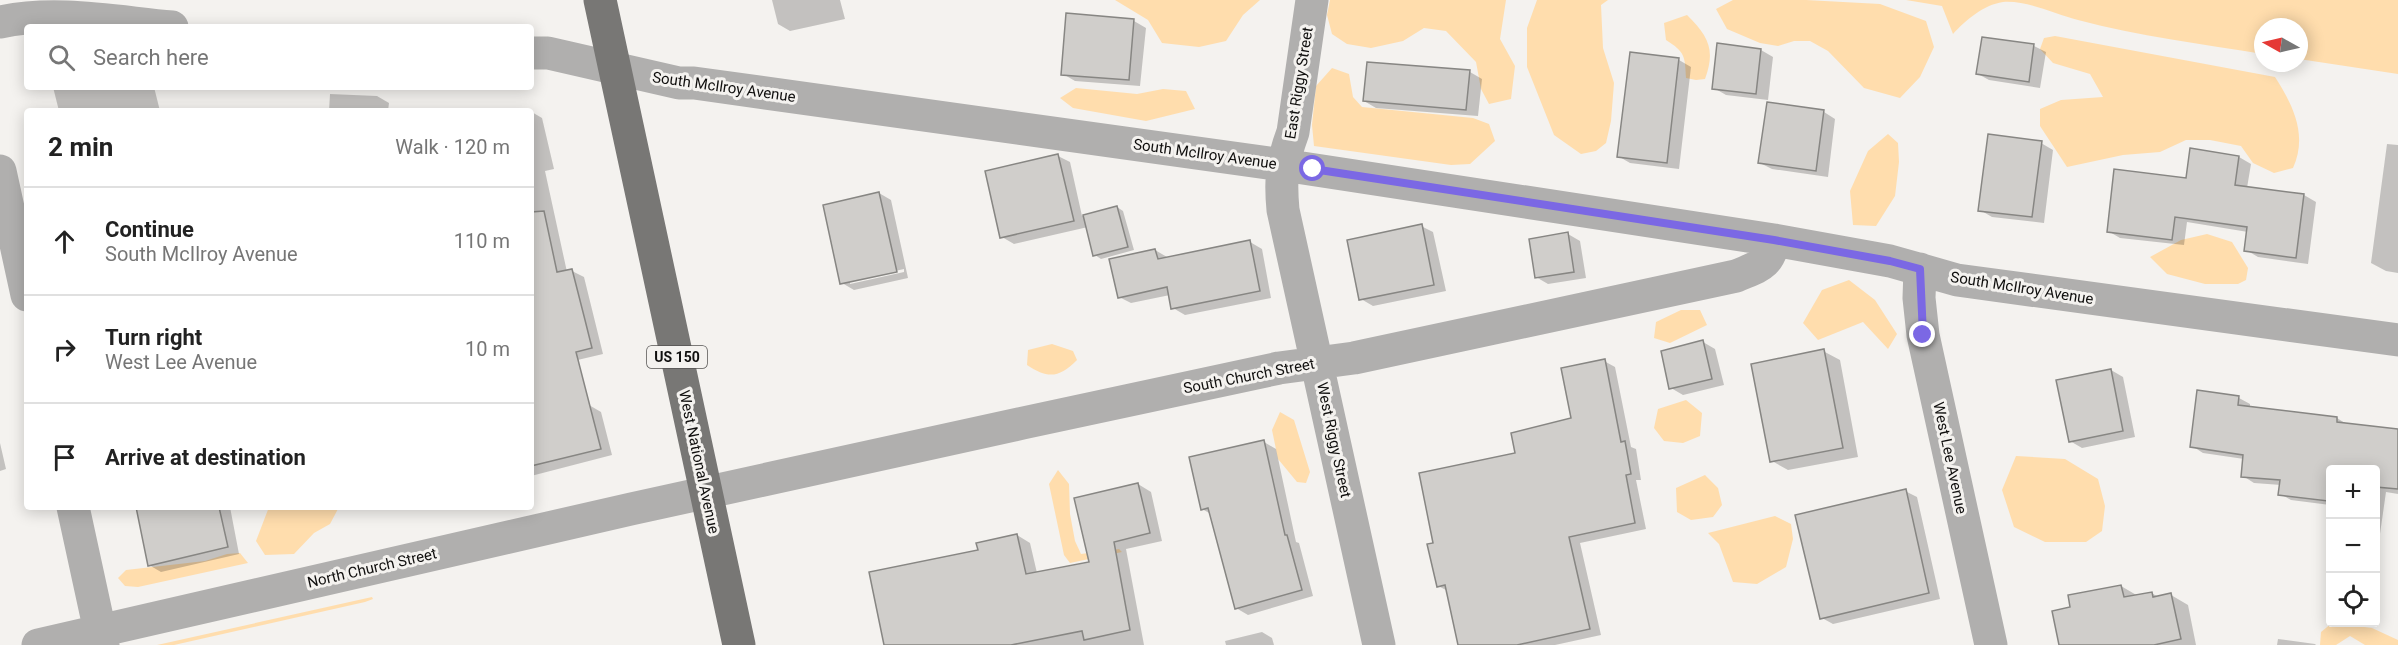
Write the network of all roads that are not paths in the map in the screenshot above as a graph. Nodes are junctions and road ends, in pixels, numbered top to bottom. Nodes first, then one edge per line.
1 (600, 0) edge
2 (1312, 0) edge
3 (0, 22) edge
4 (136, 24) edge
5 (534, 53) edge
6 (615, 68) junction
7 (1283, 165) junction
8 (0, 171) edge
9 (1774, 240) junction
10 (1920, 269) junction
11 (24, 281) edge
12 (2398, 340) edge
13 (1317, 363) junction
14 (706, 493) junction
15 (74, 510) edge
16 (102, 638) edge
17 (38, 645) edge
18 (739, 645) edge
19 (1379, 645) edge
20 (1991, 645) edge

1 - 6 main road, US 150
2 - 7 street, East Riggy Street
3 - 4 street
5 - 6 street, South McIlroy Avenue
6 - 7 street, South McIlroy Avenue
6 - 14 main road, West National Avenue / US 150
7 - 9 street, South McIlroy Avenue
7 - 13 street, West Riggy Street
8 - 11 street
9 - 10 street, South McIlroy Avenue
9 - 13 street, South Church Street
10 - 12 street, South McIlroy Avenue
10 - 20 street, West Lee Avenue
13 - 14 street, South Church Street
13 - 19 street, West Riggy Street
14 - 16 street, North Church Street
14 - 18 main road, West National Avenue / US 150
15 - 16 street
16 - 17 street, North Church Street

